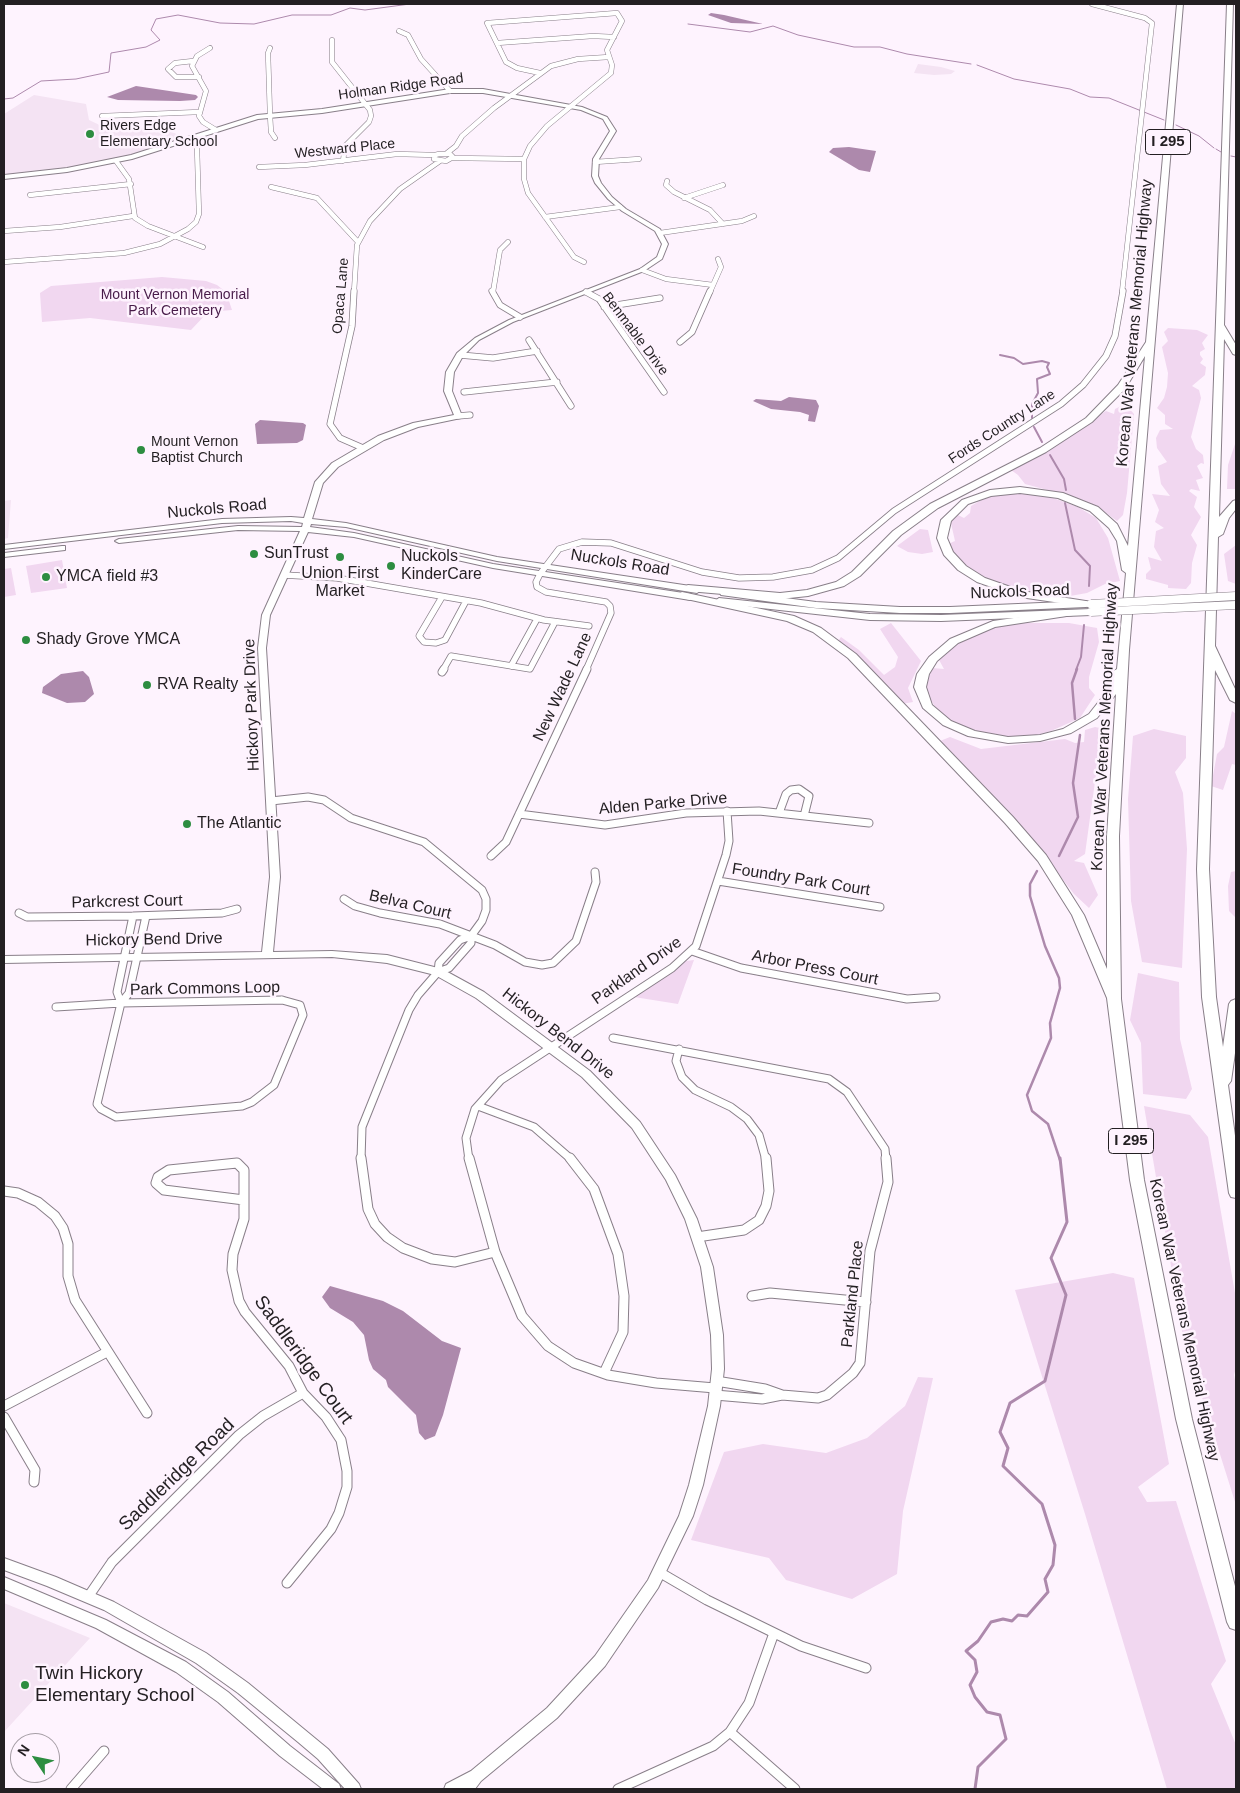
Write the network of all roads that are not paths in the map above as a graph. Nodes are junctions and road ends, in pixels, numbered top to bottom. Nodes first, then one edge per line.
1 (1092, 4) edge
2 (1180, 4) edge
3 (1230, 4) edge
4 (399, 31) dead end
5 (614, 37) junction
6 (332, 40) dead end
7 (497, 43) junction
8 (210, 48) dead end
9 (270, 48) dead end
10 (609, 57) junction
11 (193, 61) junction
12 (540, 74) junction
13 (199, 77) junction
14 (450, 91) junction
15 (510, 96) junction
16 (365, 104) junction
17 (569, 107) junction
18 (199, 112) junction
19 (270, 115) junction
20 (102, 116) dead end
21 (216, 130) junction
22 (275, 138) dead end
23 (197, 148) dead end
24 (447, 153) junction
25 (435, 155) junction
26 (452, 158) junction
27 (524, 158) junction
28 (639, 159) dead end
29 (116, 161) junction
30 (343, 161) junction
31 (440, 161) junction
32 (596, 162) junction
33 (258, 167) dead end
34 (4, 177) edge
35 (667, 181) dead end
36 (131, 184) junction
37 (723, 185) dead end
38 (271, 187) dead end
39 (30, 195) dead end
40 (684, 198) junction
41 (620, 207) junction
42 (133, 216) junction
43 (754, 216) dead end
44 (545, 217) junction
45 (723, 224) junction
46 (4, 231) edge
47 (660, 233) junction
48 (175, 236) junction
49 (358, 242) junction
50 (508, 242) dead end
51 (203, 247) dead end
52 (718, 260) dead end
53 (4, 262) edge
54 (584, 262) dead end
55 (642, 270) junction
56 (713, 285) junction
57 (586, 292) junction
58 (660, 298) dead end
59 (604, 307) junction
60 (520, 317) junction
61 (1221, 327) junction
62 (529, 340) dead end
63 (680, 342) dead end
64 (1149, 342) junction
65 (537, 351) junction
66 (1236, 352) edge
67 (460, 355) junction
68 (557, 382) junction
69 (464, 392) dead end
70 (664, 392) dead end
71 (571, 406) dead end
72 (470, 415) dead end
73 (458, 416) junction
74 (363, 448) junction
75 (1236, 503) edge
76 (306, 525) junction
77 (4, 547) edge
78 (4, 555) edge
79 (1213, 566) junction
80 (542, 570) junction
81 (284, 575) junction
82 (685, 592) junction
83 (1129, 592) junction
84 (1236, 596) edge
85 (442, 597) junction
86 (466, 601) junction
87 (1236, 604) edge
88 (1090, 607) junction
89 (1069, 613) junction
90 (537, 618) junction
91 (555, 622) junction
92 (589, 626) dead end
93 (1210, 642) junction
94 (1124, 650) junction
95 (511, 666) junction
96 (442, 672) dead end
97 (1236, 700) edge
98 (270, 801) junction
99 (727, 811) junction
100 (779, 813) junction
101 (519, 814) junction
102 (804, 816) junction
103 (869, 823) dead end
104 (491, 856) dead end
105 (595, 872) dead end
106 (718, 881) junction
107 (344, 899) dead end
108 (880, 907) dead end
109 (237, 909) dead end
110 (19, 914) dead end
111 (133, 916) junction
112 (146, 916) junction
113 (471, 936) junction
114 (692, 951) junction
115 (267, 956) junction
116 (123, 958) junction
117 (136, 958) junction
118 (4, 960) edge
119 (438, 972) junction
120 (936, 997) dead end
121 (1114, 999) junction
122 (122, 1003) junction
123 (1236, 1004) edge
124 (56, 1007) dead end
125 (613, 1038) dead end
126 (551, 1046) junction
127 (679, 1049) junction
128 (1222, 1101) junction
129 (478, 1106) junction
130 (4, 1191) edge
131 (1236, 1193) edge
132 (244, 1200) junction
133 (697, 1237) junction
134 (495, 1252) junction
135 (752, 1296) dead end
136 (866, 1302) junction
137 (107, 1352) junction
138 (604, 1373) junction
139 (716, 1388) junction
140 (304, 1393) junction
141 (782, 1395) junction
142 (4, 1406) edge
143 (147, 1412) dead end
144 (4, 1416) edge
145 (34, 1482) dead end
146 (4, 1564) edge
147 (659, 1572) junction
148 (287, 1583) dead end
149 (4, 1584) edge
150 (88, 1598) junction
151 (1236, 1622) edge
152 (774, 1633) junction
153 (866, 1668) dead end
154 (730, 1732) junction
155 (104, 1751) dead end
156 (476, 1776) junction
157 (71, 1789) edge
158 (334, 1789) edge
159 (354, 1789) edge
160 (451, 1789) edge
161 (466, 1789) edge
162 (618, 1789) edge
163 (795, 1789) edge

1 - 80 street, Fords Country Lane
2 - 64 highway, Korean War Veterans Memorial Highway / I 295
3 - 61 highway
4 - 14 street
5 - 7 street
5 - 7 street
5 - 10 street
6 - 16 street
7 - 12 street
8 - 11 street
9 - 19 street
10 - 12 street
10 - 17 street
11 - 13 street
11 - 13 street
12 - 15 street
13 - 18 street
14 - 15 street, Holman Ridge Road
14 - 16 street, Holman Ridge Road
15 - 17 street, Holman Ridge Road
15 - 24 street
16 - 19 street, Holman Ridge Road
16 - 30 street
17 - 27 street
17 - 32 street, Holman Ridge Road
18 - 20 street
18 - 21 street
19 - 21 street, Holman Ridge Road
19 - 22 street
21 - 29 street, Holman Ridge Road
23 - 48 street
24 - 25 street, Westward Place
24 - 26 street
25 - 30 street, Westward Place
25 - 31 street
26 - 27 street
26 - 31 street, Opaca Lane
27 - 44 street
28 - 32 street
29 - 34 street, Holman Ridge Road
29 - 36 street
30 - 33 street, Westward Place
31 - 49 street, Opaca Lane
32 - 41 street
35 - 40 street
36 - 39 street
36 - 42 street
37 - 40 street
38 - 49 street
40 - 45 street
41 - 44 street
41 - 47 street
42 - 46 street
42 - 48 street
43 - 45 street
44 - 54 street
45 - 47 street
47 - 55 street
48 - 51 street
48 - 53 street
49 - 74 street, Opaca Lane
50 - 60 street
52 - 56 street
55 - 56 street
55 - 57 street
56 - 63 street
57 - 59 street, Benmable Drive
57 - 60 street
58 - 59 street
59 - 70 street, Benmable Drive
60 - 67 street
61 - 66 highway
61 - 79 highway
62 - 65 street
64 - 82 highway
64 - 83 highway, Korean War Veterans Memorial Highway / I 295
65 - 67 street
65 - 68 street
67 - 73 street
68 - 69 street
68 - 71 street
72 - 73 street, Hickory Park Drive
73 - 74 street, Hickory Park Drive
74 - 76 street, Hickory Park Drive
75 - 79 highway
76 - 77 street, Nuckols Road
76 - 78 street, Nuckols Road
76 - 80 street, Nuckols Road
76 - 81 street, Hickory Park Drive
79 - 93 highway
80 - 82 street, Nuckols Road
80 - 101 street, New Wade Lane
81 - 85 street
81 - 98 street, Hickory Park Drive
82 - 88 street, Nuckols Road
82 - 89 street, Nuckols Road
82 - 121 highway
83 - 88 highway
83 - 94 highway, Korean War Veterans Memorial Highway / I 295
84 - 88 street, Nuckols Road, bridge
85 - 86 street
85 - 86 street
86 - 90 street
87 - 88 street, Nuckols Road, bridge
88 - 89 street, Nuckols Road
89 - 94 highway
90 - 91 street
90 - 95 street
91 - 92 street
91 - 95 street
93 - 97 highway
93 - 128 highway
94 - 121 highway, Korean War Veterans Memorial Highway / I 295
95 - 96 street
98 - 113 street
98 - 115 street, Hickory Park Drive
99 - 100 street, Alden Parke Drive
99 - 101 street, Alden Parke Drive
99 - 106 street, Parkland Drive
100 - 102 street, Alden Parke Drive
100 - 102 street
101 - 104 street, New Wade Lane
102 - 103 street, Alden Parke Drive
105 - 113 street, Belva Court
106 - 108 street, Foundry Park Court
106 - 114 street, Parkland Drive
107 - 113 street, Belva Court
109 - 112 street, Parkcrest Court
110 - 111 street, Parkcrest Court
111 - 112 street, Parkcrest Court
111 - 116 street, Park Commons Loop
112 - 117 street, Park Commons Loop
113 - 119 street
114 - 120 street, Arbor Press Court
114 - 126 street, Parkland Drive
115 - 117 street, Hickory Bend Drive
115 - 119 street, Hickory Bend Drive
116 - 117 street, Hickory Bend Drive
116 - 118 street, Hickory Bend Drive
116 - 122 street, Park Commons Loop
117 - 122 street, Park Commons Loop
119 - 126 street, Hickory Bend Drive
119 - 134 street
121 - 151 highway, Korean War Veterans Memorial Highway / I 295
122 - 122 street, Park Commons Loop
122 - 124 street
123 - 128 highway
125 - 127 street, Parkland Place
126 - 129 street, Parkland Drive
126 - 133 street, Hickory Bend Drive
127 - 133 street
127 - 136 street, Parkland Place
128 - 131 highway
129 - 134 street
129 - 138 street
130 - 137 street
132 - 132 street, Saddleridge Court
132 - 140 street, Saddleridge Court
133 - 139 street, Hickory Bend Drive
134 - 138 street
135 - 136 street
136 - 141 street, Parkland Place
137 - 142 street
137 - 143 street
138 - 139 street
139 - 141 street, Parkland Place
139 - 141 street, Parkland Place
139 - 147 street, Hickory Bend Drive
140 - 148 street, Saddleridge Court
140 - 150 street, Saddleridge Road
144 - 145 street
146 - 150 street
147 - 152 street
147 - 156 street, Hickory Bend Drive
149 - 158 street
150 - 159 street
152 - 153 street
152 - 154 street
154 - 162 street
154 - 163 street
155 - 157 street
156 - 160 street, Hickory Bend Drive
156 - 161 street, Hickory Bend Drive

